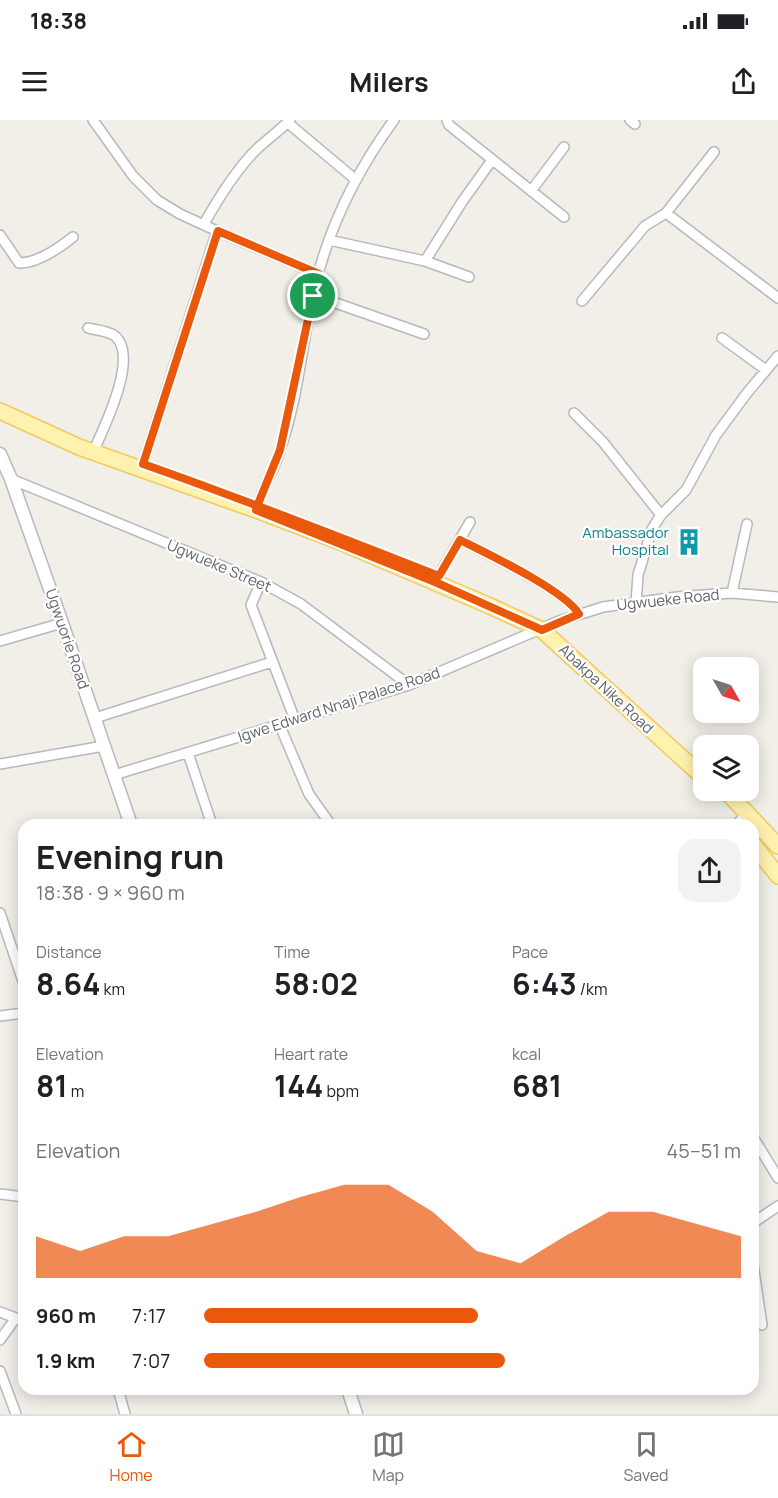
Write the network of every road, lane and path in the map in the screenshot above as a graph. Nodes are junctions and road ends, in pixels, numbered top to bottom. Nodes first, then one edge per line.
1 (93, 120) edge
2 (394, 120) edge
3 (447, 120) edge
4 (289, 121) edge
5 (564, 147) dead end
6 (714, 152) dead end
7 (492, 160) junction
8 (356, 180) junction
9 (531, 191) junction
10 (666, 213) junction
11 (564, 217) dead end
12 (204, 224) junction
13 (218, 231) junction
14 (0, 235) edge
15 (73, 237) dead end
16 (329, 240) junction
17 (425, 261) junction
18 (319, 274) junction
19 (469, 277) dead end
20 (313, 296) junction
21 (778, 298) edge
22 (582, 301) dead end
23 (88, 328) dead end
24 (424, 334) dead end
25 (722, 338) dead end
26 (778, 356) edge
27 (766, 370) junction
28 (0, 404) edge
29 (0, 411) edge
30 (574, 413) dead end
31 (95, 448) junction
32 (0, 454) edge
33 (143, 464) junction
34 (11, 479) junction
35 (257, 507) junction
36 (661, 515) junction
37 (470, 522) dead end
38 (747, 524) dead end
39 (460, 540) junction
40 (437, 579) junction
41 (261, 582) junction
42 (732, 593) junction
43 (778, 597) edge
44 (636, 603) junction
45 (579, 614) junction
46 (62, 623) junction
47 (550, 626) junction
48 (0, 641) edge
49 (272, 662) junction
50 (409, 685) junction
51 (95, 718) junction
52 (295, 720) junction
53 (280, 726) junction
54 (104, 746) junction
55 (188, 753) junction
56 (693, 760) edge
57 (0, 764) edge
58 (693, 767) edge
59 (114, 775) junction
60 (729, 801) edge
61 (732, 801) edge
62 (129, 819) edge
63 (210, 819) edge
64 (327, 819) edge
65 (742, 819) edge
66 (742, 819) edge
67 (759, 821) edge
68 (778, 830) edge
69 (759, 833) edge
70 (759, 838) edge
71 (778, 846) edge
72 (759, 852) edge
73 (778, 858) edge
74 (778, 876) edge
75 (0, 913) edge
76 (18, 966) edge
77 (18, 1014) edge
78 (0, 1016) edge
79 (759, 1147) edge
80 (778, 1178) edge
81 (0, 1194) edge
82 (18, 1196) edge
83 (778, 1206) edge
84 (759, 1219) edge
85 (759, 1305) edge
86 (0, 1312) edge
87 (18, 1320) edge
88 (18, 1321) edge
89 (762, 1325) dead end
90 (0, 1340) edge
91 (0, 1371) edge
92 (120, 1395) edge
93 (350, 1395) edge
94 (16, 1414) edge
95 (125, 1414) edge
96 (356, 1414) edge

1 - 12 street
2 - 8 street
3 - 7 street
4 - 8 street
4 - 12 street
5 - 9 street
6 - 10 street
7 - 9 street
7 - 17 street
8 - 16 street
9 - 11 street
10 - 21 street
10 - 22 street
12 - 13 street
13 - 18 street
13 - 33 street
14 - 15 street
16 - 17 street
16 - 18 street
17 - 19 street
18 - 20 street
20 - 24 street
20 - 35 street
23 - 31 street
25 - 27 street
26 - 27 street
27 - 36 street
28 - 31 main road, Abakpa Nike Road
29 - 35 main road, Abakpa Nike Road
30 - 36 street
31 - 33 main road, Abakpa Nike Road
32 - 34 street, Ugwuorie Road
33 - 35 main road, Abakpa Nike Road
34 - 41 street, Ugwueke Street
34 - 46 street, Ugwuorie Road
35 - 40 main road, Abakpa Nike Road
36 - 44 street
37 - 39 street
38 - 42 street
39 - 40 street
39 - 45 street
40 - 47 main road, Abakpa Nike Road
41 - 49 street
41 - 50 street, Ugwueke Street
42 - 43 street, Ugwueke Road
42 - 44 street, Ugwueke Road
44 - 45 street, Ugwueke Road
45 - 47 street, Ugwueke Road
46 - 48 street
46 - 51 street, Ugwuorie Road
47 - 50 street, Igwe Edward Nnaji Palace Road
47 - 56 main road, Abakpa Nike Road
47 - 58 main road, Abakpa Nike Road
49 - 51 street
49 - 52 street
50 - 52 street, Igwe Edward Nnaji Palace Road
51 - 54 street, Ugwuorie Road
52 - 53 street, Igwe Edward Nnaji Palace Road
53 - 55 street, Igwe Edward Nnaji Palace Road
53 - 64 street
54 - 57 street
54 - 59 street, Ugwuorie Road
55 - 59 street, Igwe Edward Nnaji Palace Road
55 - 63 street
59 - 62 street, Ugwuorie Road
60 - 65 main road
61 - 66 main road
67 - 68 main road
69 - 71 main road
70 - 73 main road
72 - 74 main road
75 - 76 street
77 - 78 street
79 - 80 street
81 - 82 street
83 - 84 street
85 - 89 street
86 - 87 street
88 - 90 street
91 - 94 street
92 - 95 street
93 - 96 street

